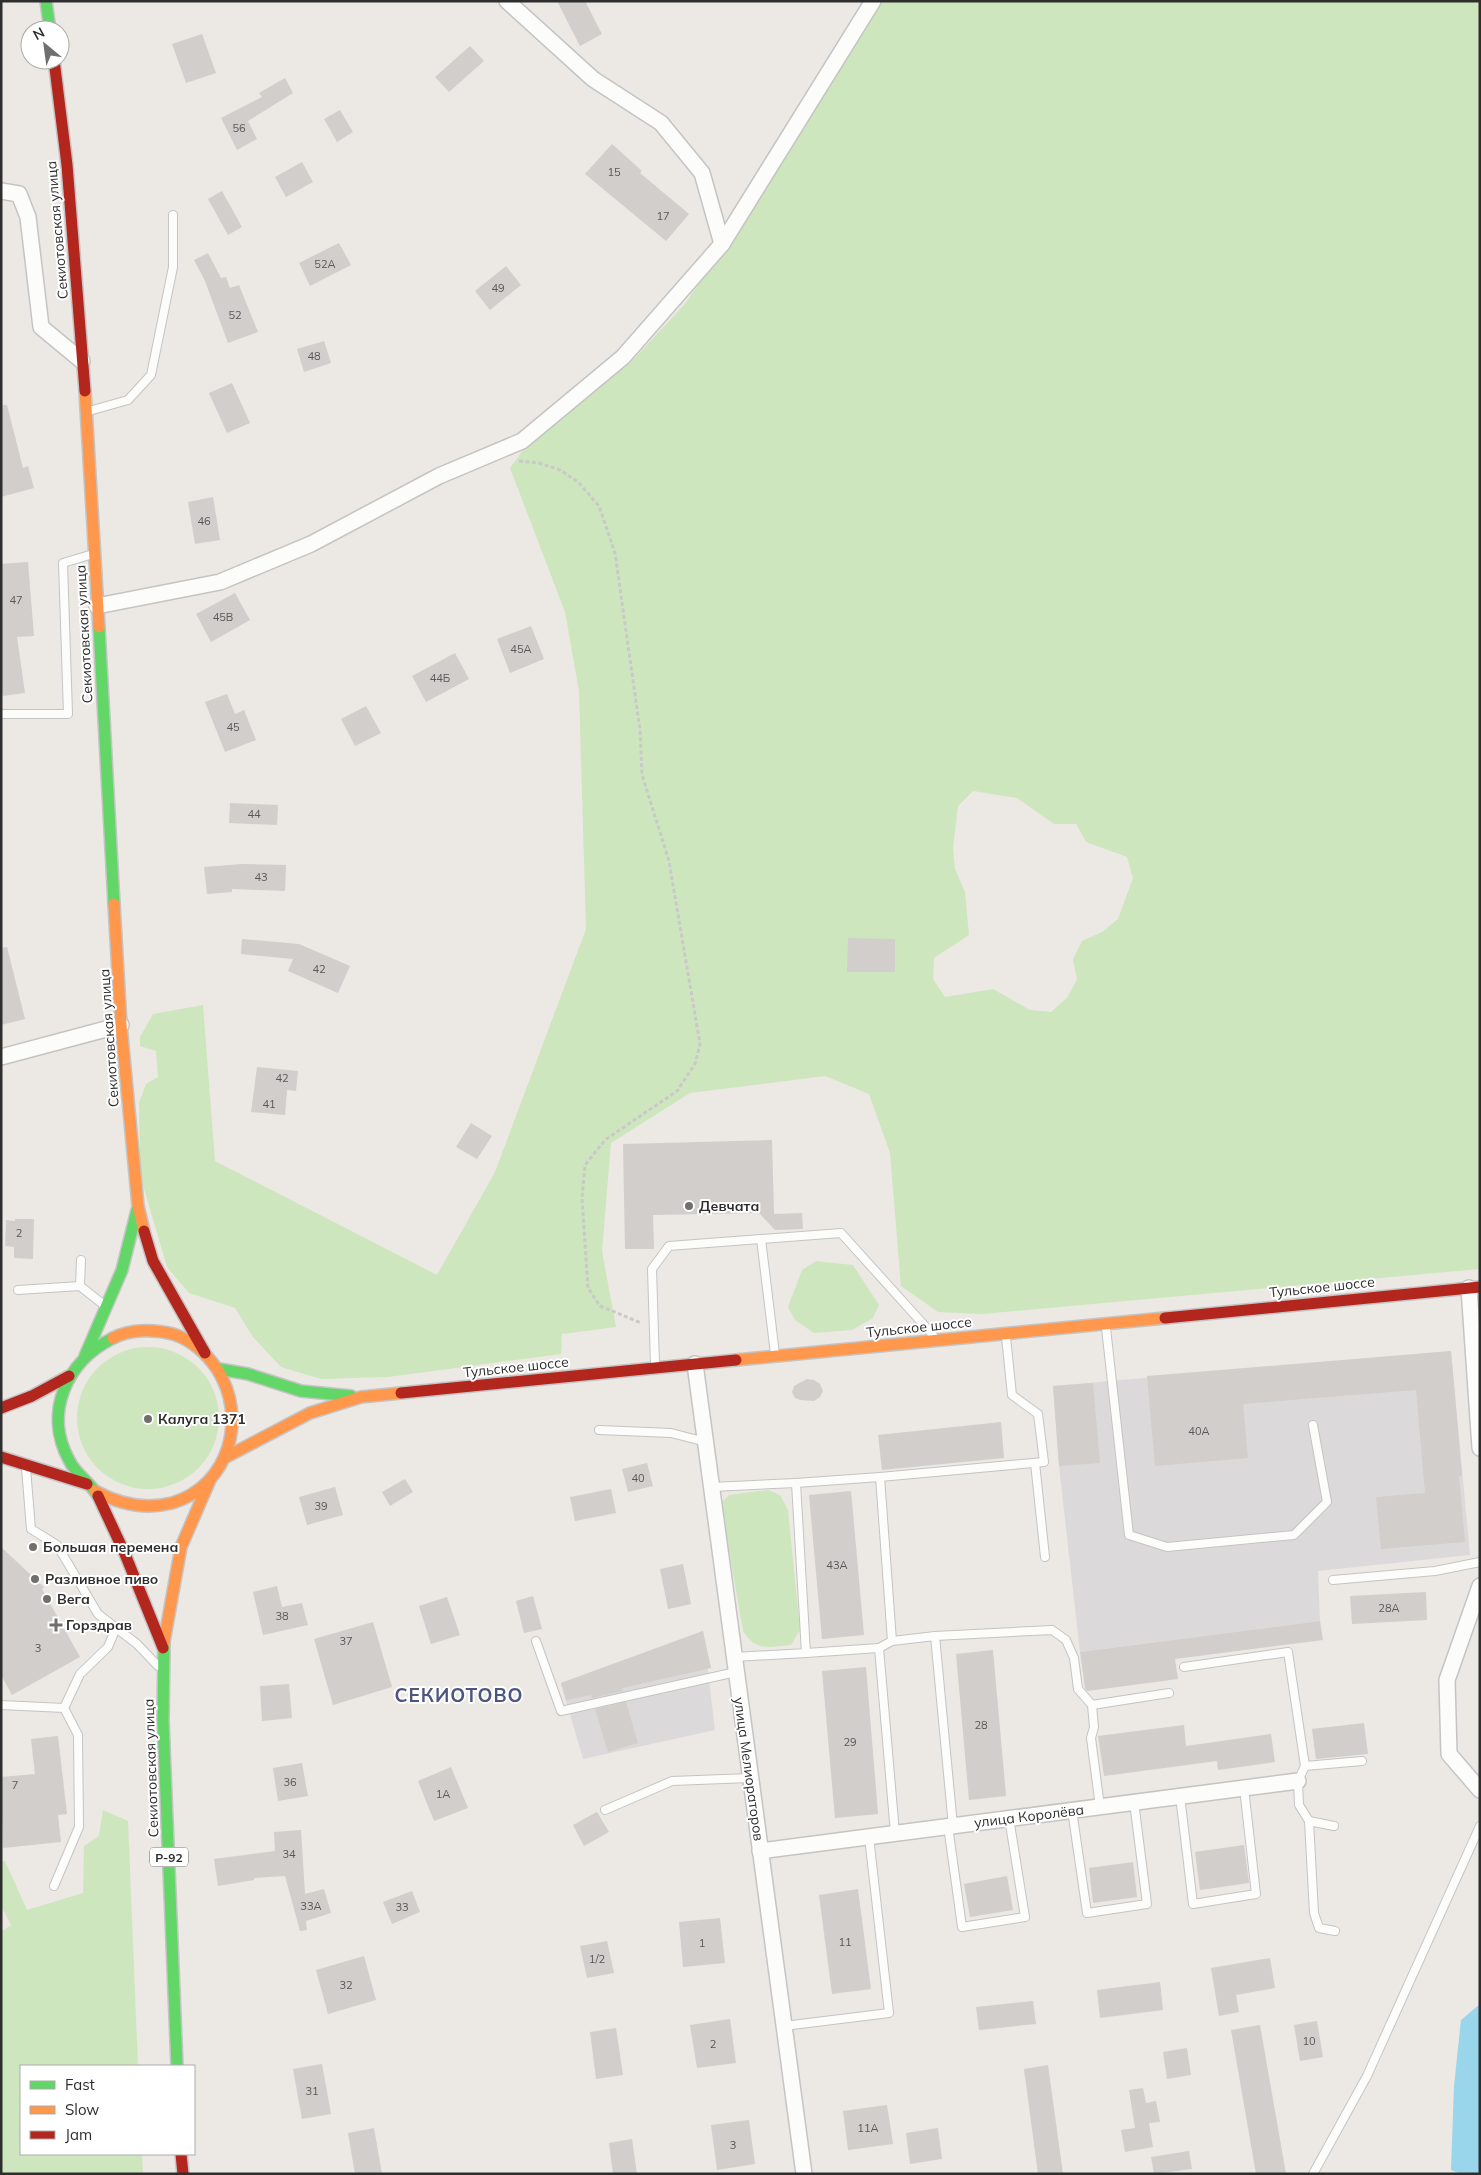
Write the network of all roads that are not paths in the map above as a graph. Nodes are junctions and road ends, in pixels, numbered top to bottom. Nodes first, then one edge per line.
1 (46, 1) edge
2 (508, 1) edge
3 (873, 1) edge
4 (49, 20) edge
5 (55, 70) edge
6 (1, 191) edge
7 (174, 216) dead end
8 (722, 244) junction
9 (82, 361) junction
10 (87, 412) junction
11 (95, 554) junction
12 (98, 606) junction
13 (1, 714) edge
14 (121, 1025) junction
15 (1, 1057) edge
16 (138, 1206) junction
17 (761, 1239) junction
18 (80, 1260) dead end
19 (80, 1286) junction
20 (1474, 1288) edge
21 (18, 1290) dead end
22 (106, 1306) junction
23 (1106, 1324) junction
24 (1006, 1334) junction
25 (938, 1340) junction
26 (205, 1353) junction
27 (85, 1356) junction
28 (776, 1356) junction
29 (695, 1364) junction
30 (655, 1368) junction
31 (219, 1369) junction
32 (69, 1376) junction
33 (361, 1397) junction
34 (1, 1408) edge
35 (1313, 1425) dead end
36 (599, 1430) dead end
37 (706, 1442) junction
38 (1480, 1448) edge
39 (226, 1457) junction
40 (1, 1458) edge
41 (26, 1463) junction
42 (1035, 1463) junction
43 (880, 1477) junction
44 (210, 1480) junction
45 (796, 1483) junction
46 (712, 1487) junction
47 (91, 1488) junction
48 (1045, 1557) dead end
49 (1480, 1562) edge
50 (1333, 1580) dead end
51 (1480, 1586) edge
52 (116, 1628) junction
53 (935, 1636) junction
54 (536, 1641) dead end
55 (892, 1641) junction
56 (163, 1648) junction
57 (879, 1648) junction
58 (806, 1653) junction
59 (735, 1664) junction
60 (1184, 1667) dead end
61 (164, 1672) junction
62 (1168, 1693) dead end
63 (1, 1705) edge
64 (1092, 1705) junction
65 (64, 1708) junction
66 (1362, 1762) dead end
67 (1305, 1766) junction
68 (750, 1778) junction
69 (1298, 1781) junction
70 (1244, 1788) junction
71 (1480, 1790) edge
72 (1180, 1796) junction
73 (1134, 1802) junction
74 (1100, 1806) junction
75 (605, 1810) dead end
76 (1072, 1810) junction
77 (1009, 1818) junction
78 (1308, 1821) junction
79 (951, 1826) junction
80 (1334, 1826) dead end
81 (1480, 1826) edge
82 (895, 1833) junction
83 (869, 1837) junction
84 (760, 1851) junction
85 (54, 1886) dead end
86 (1335, 1931) dead end
87 (784, 2026) junction
88 (177, 2065) edge
89 (181, 2155) edge
90 (182, 2174) edge
91 (804, 2174) edge
92 (1313, 2174) edge

1 - 4 main road
2 - 8 street
3 - 8 street
5 - 9 main road, Секиотовская улица
6 - 9 street
7 - 10 lane
8 - 12 street
9 - 10 main road, Секиотовская улица
10 - 11 main road, Секиотовская улица
11 - 12 main road, Секиотовская улица
11 - 13 lane
12 - 14 main road, Секиотовская улица
14 - 15 street
14 - 16 main road, Секиотовская улица
16 - 22 main road
16 - 26 main road
17 - 25 lane
17 - 28 lane
17 - 30 lane
18 - 19 lane
19 - 21 lane
19 - 22 lane
20 - 23 main road, Тульское шоссе
20 - 38 street
22 - 27 main road
23 - 24 main road, Тульское шоссе
23 - 35 lane
24 - 25 main road, Тульское шоссе
24 - 42 lane
25 - 28 main road, Тульское шоссе
26 - 27 main road
26 - 31 main road
27 - 32 main road
28 - 29 main road, Тульское шоссе
29 - 30 main road, Тульское шоссе
29 - 37 street, улица Мелиораторов
30 - 33 main road, Тульское шоссе
31 - 33 main road
31 - 39 main road
32 - 34 main road
32 - 47 main road
33 - 39 main road
36 - 37 lane
37 - 46 street, улица Мелиораторов
39 - 44 main road
40 - 41 main road
41 - 47 main road
41 - 52 lane
42 - 43 lane
42 - 48 lane
43 - 45 lane
43 - 55 lane
44 - 47 main road
44 - 56 main road, Р-92
45 - 46 lane
45 - 58 lane
46 - 59 street, улица Мелиораторов
47 - 56 main road, Р-92
49 - 50 lane
51 - 71 street
52 - 61 lane
52 - 65 lane
53 - 55 lane
53 - 64 lane
53 - 79 lane
54 - 59 lane
55 - 57 lane
56 - 61 main road, Секиотовская улица / Р-92
57 - 58 lane
57 - 82 lane
58 - 59 lane
59 - 68 street, улица Мелиораторов
60 - 67 lane
61 - 88 main road, Секиотовская улица / Р-92
62 - 64 lane
63 - 65 lane
64 - 74 lane
65 - 85 lane
66 - 67 lane
67 - 69 lane
68 - 75 lane
68 - 84 street, улица Мелиораторов
69 - 70 street, улица Королёва
69 - 78 lane
70 - 72 street, улица Королёва
70 - 72 lane
72 - 73 street, улица Королёва
73 - 74 street, улица Королёва
73 - 76 lane
74 - 76 street, улица Королёва
76 - 77 street, улица Королёва
77 - 79 street, улица Королёва
77 - 79 lane
78 - 80 lane
78 - 86 lane
79 - 82 street, улица Королёва
81 - 92 lane
82 - 83 street, улица Королёва
83 - 84 street, улица Королёва
83 - 87 lane
84 - 87 street, улица Мелиораторов
87 - 91 street, улица Мелиораторов
89 - 90 main road

